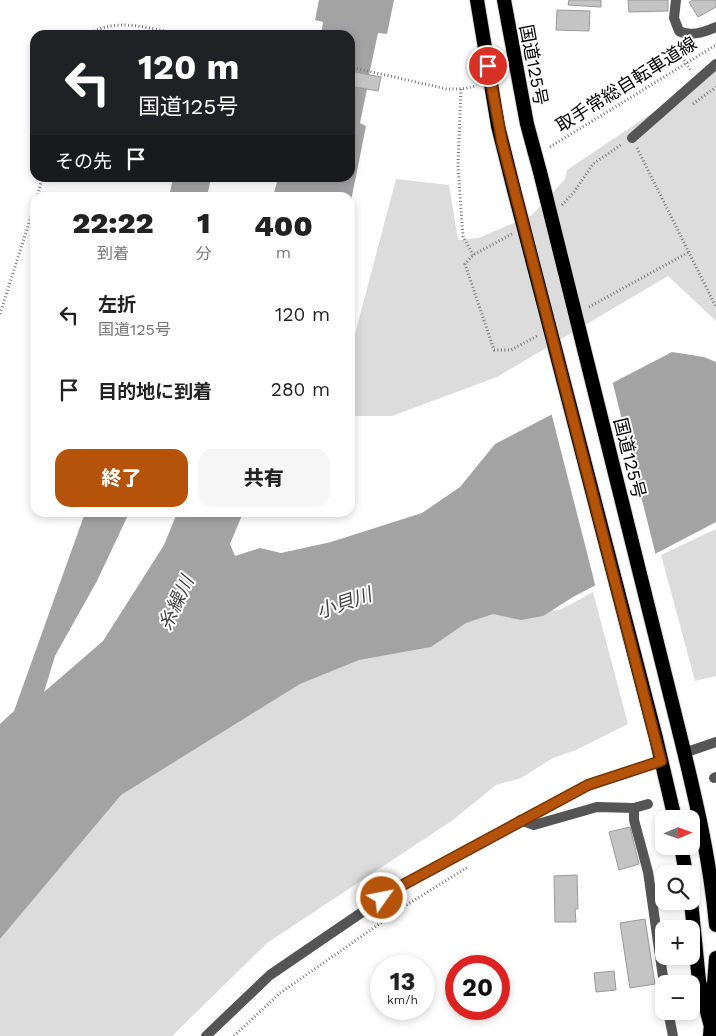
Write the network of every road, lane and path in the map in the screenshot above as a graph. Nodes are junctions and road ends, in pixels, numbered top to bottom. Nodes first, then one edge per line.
1 (477, 0) edge
2 (504, 0) edge
3 (676, 0) edge
4 (716, 27) edge
5 (95, 30) edge
6 (150, 30) edge
7 (716, 44) edge
8 (677, 48) dead end
9 (686, 63) junction
10 (716, 64) edge
11 (355, 68) edge
12 (688, 68) dead end
13 (469, 88) dead end
14 (461, 89) junction
15 (632, 138) joint
16 (550, 147) dead end
17 (30, 220) edge
18 (473, 255) dead end
19 (716, 307) edge
20 (0, 314) edge
21 (716, 742) edge
22 (684, 754) junction
23 (661, 761) junction
24 (648, 804) dead end
25 (634, 808) junction
26 (673, 810) edge
27 (520, 820) junction
28 (473, 864) dead end
29 (691, 910) edge
30 (716, 925) edge
31 (716, 958) edge
32 (663, 975) edge
33 (670, 1020) edge
34 (710, 1029) edge
35 (206, 1036) edge
36 (234, 1036) edge
37 (673, 1036) edge

1 - 23 highway, bridge
2 - 22 highway, 国道125号, bridge
3 - 4 lane
5 - 6 path
7 - 9 path, 取手常総自転車道線
8 - 9 path
9 - 12 path
9 - 16 path, 取手常総自転車道線
10 - 15 lane
11 - 14 path
13 - 14 path
14 - 18 path
15 - 19 path
17 - 20 path
21 - 22 lane
22 - 30 highway, 国道125号
23 - 26 highway
23 - 27 lane
24 - 25 lane
25 - 27 lane
25 - 32 lane
27 - 35 lane
28 - 36 path
29 - 34 highway
31 - 34 highway
33 - 37 lane

